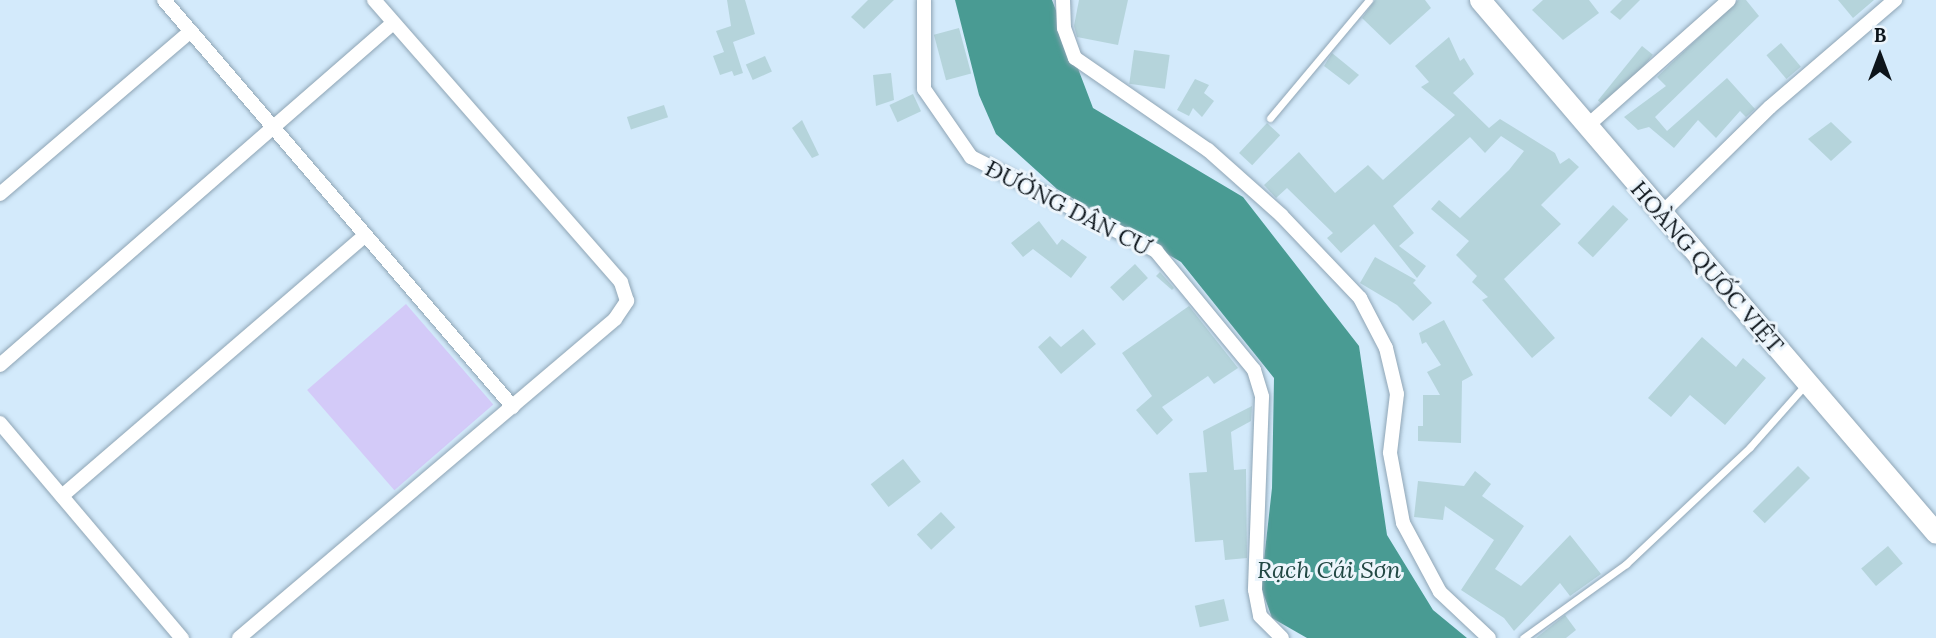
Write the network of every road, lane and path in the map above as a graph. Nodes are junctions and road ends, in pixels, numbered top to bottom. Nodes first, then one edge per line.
1 (164, 0) edge
2 (374, 0) edge
3 (924, 0) edge
4 (1063, 0) edge
5 (1369, 0) edge
6 (1480, 0) edge
7 (1729, 0) edge
8 (1895, 0) edge
9 (393, 23) junction
10 (191, 31) junction
11 (1270, 118) dead end
12 (273, 127) junction
13 (1586, 127) junction
14 (0, 194) edge
15 (1662, 213) junction
16 (365, 235) junction
17 (0, 365) edge
18 (1807, 383) junction
19 (513, 407) junction
20 (0, 423) edge
21 (62, 496) junction
22 (1936, 533) edge
23 (182, 638) edge
24 (239, 638) edge
25 (1282, 638) edge
26 (1489, 638) edge
27 (1523, 638) edge

1 - 10 street
2 - 9 street
3 - 25 street, ĐƯỜNG DÂN CƯ
4 - 26 street
5 - 11 lane
6 - 13 street, HOÀNG QUỐC VIỆT
7 - 13 street
8 - 15 street
9 - 12 street
9 - 19 street
10 - 12 street
10 - 14 street
12 - 16 street
12 - 17 street
13 - 15 street, HOÀNG QUỐC VIỆT
15 - 18 street, HOÀNG QUỐC VIỆT
16 - 19 street
16 - 21 street
18 - 22 street, HOÀNG QUỐC VIỆT
18 - 27 lane
19 - 24 street
20 - 21 street
21 - 23 street

